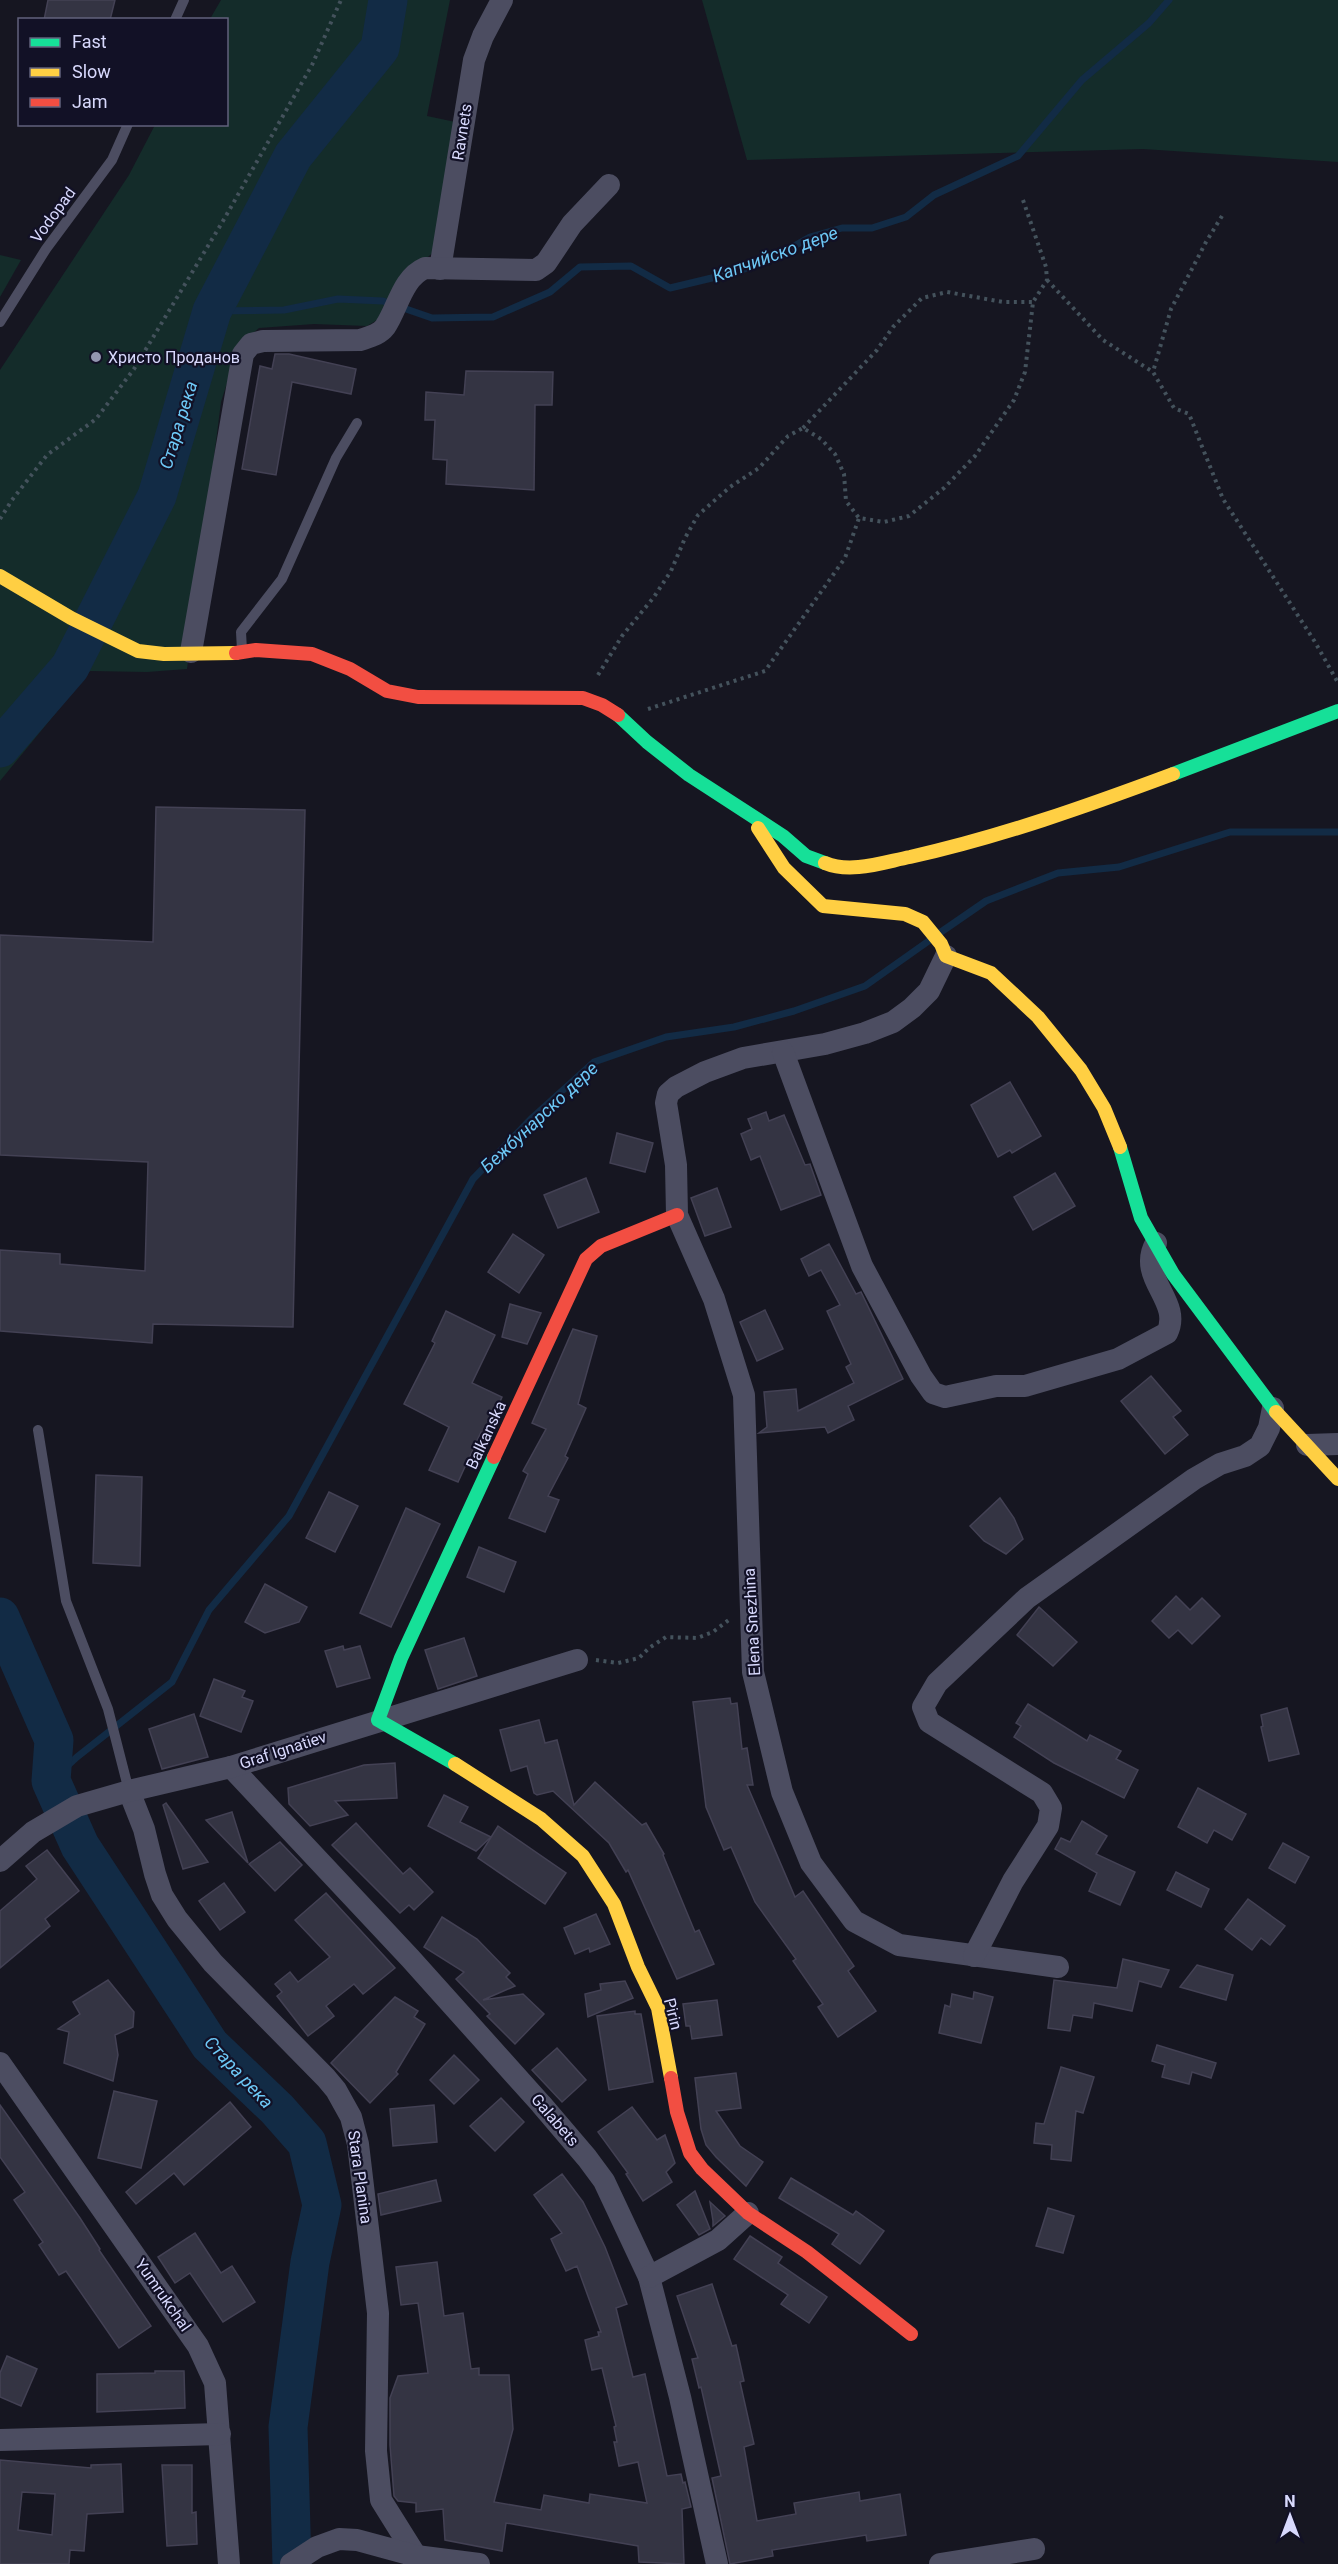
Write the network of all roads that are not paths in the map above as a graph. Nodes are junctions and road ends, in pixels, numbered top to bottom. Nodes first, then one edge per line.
1 (184, 0) edge
2 (502, 0) edge
3 (176, 18) edge
4 (127, 126) edge
5 (609, 185) dead end
6 (440, 269) junction
7 (0, 322) edge
8 (357, 423) dead end
9 (0, 576) edge
10 (192, 652) junction
11 (243, 653) junction
12 (1336, 712) edge
13 (751, 817) junction
14 (943, 950) junction
15 (783, 1052) junction
16 (676, 1215) junction
17 (1156, 1243) junction
18 (1273, 1407) junction
19 (38, 1430) dead end
20 (1338, 1444) edge
21 (1307, 1445) junction
22 (1338, 1479) edge
23 (577, 1660) road end
24 (378, 1720) junction
25 (231, 1767) junction
26 (129, 1791) junction
27 (0, 1861) edge
28 (974, 1956) junction
29 (1058, 1967) dead end
30 (0, 2063) edge
31 (748, 2213) junction
32 (649, 2277) junction
33 (911, 2334) dead end
34 (220, 2434) junction
35 (0, 2440) edge
36 (1034, 2549) dead end
37 (418, 2560) edge
38 (229, 2564) edge
39 (291, 2564) edge
40 (479, 2564) edge
41 (717, 2564) edge
42 (940, 2564) edge

1 - 3 lane
2 - 6 street, Ravnets
4 - 7 lane, Vodopad
5 - 6 street
6 - 10 street
8 - 11 lane
9 - 10 street
10 - 11 street
11 - 13 street
12 - 13 street
13 - 14 street
14 - 15 street
14 - 17 street
15 - 16 street, Elena Snezhina
15 - 17 street
16 - 24 street, Balkanska
16 - 28 street, Elena Snezhina
17 - 18 street
18 - 21 street
18 - 28 street
19 - 26 lane
20 - 21 street
21 - 22 street
23 - 24 street, Graf Ignatiev
24 - 25 street, Graf Ignatiev
24 - 31 street, Pirin
25 - 26 street, Graf Ignatiev
25 - 32 street, Galabets
26 - 27 street, Graf Ignatiev
26 - 37 street, Stara Planina
28 - 29 street, Elena Snezhina
30 - 34 street, Yumrukchal
31 - 32 street
31 - 33 street, Pirin
32 - 41 street, Galabets
34 - 35 street
34 - 38 street, Yumrukchal
36 - 42 street
37 - 39 street
37 - 40 street

